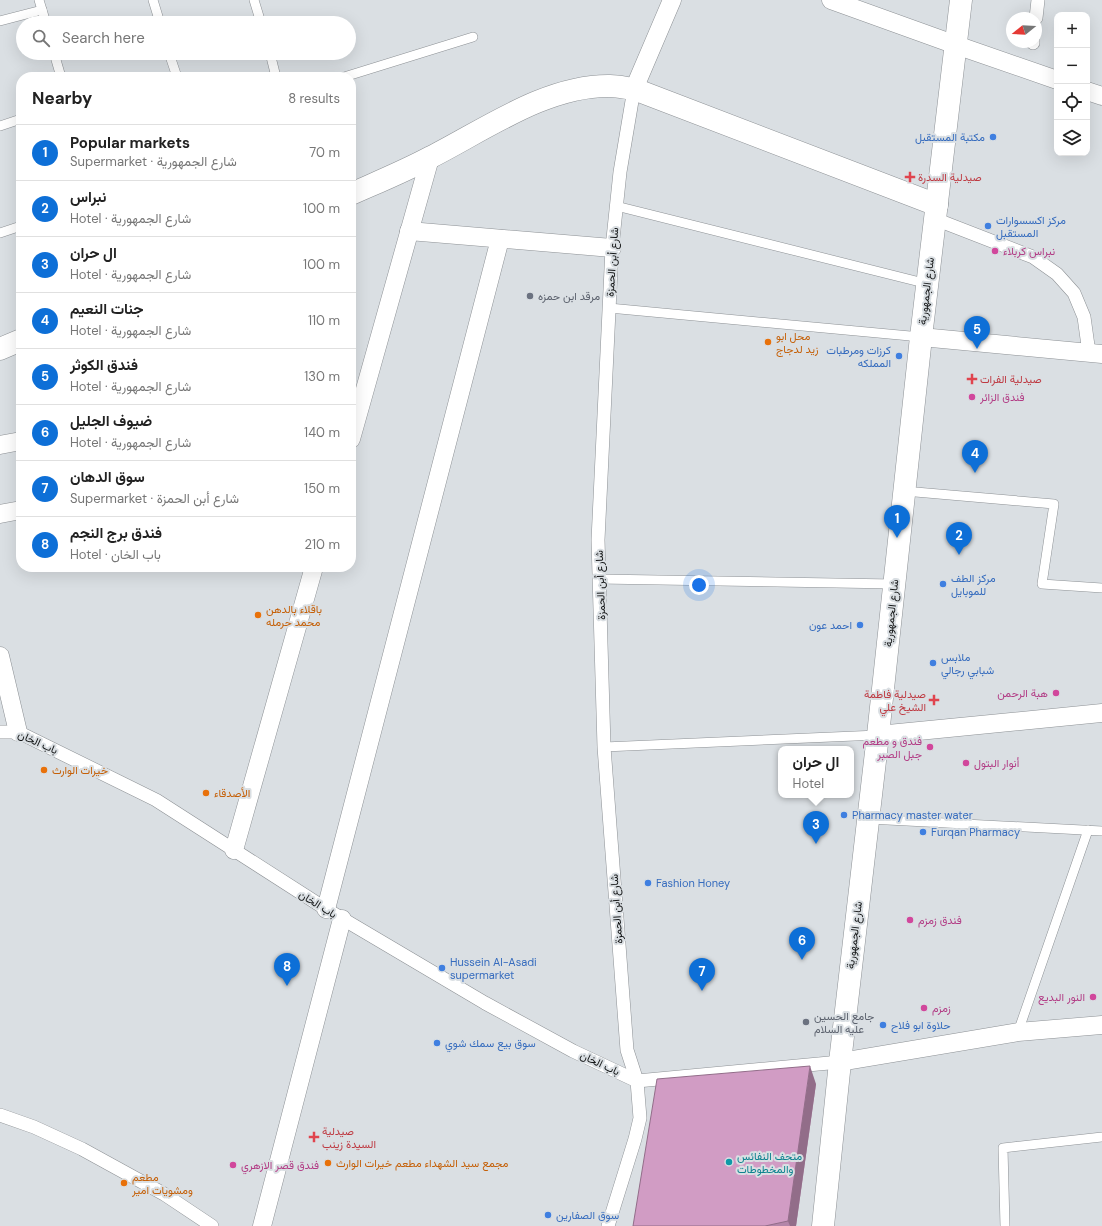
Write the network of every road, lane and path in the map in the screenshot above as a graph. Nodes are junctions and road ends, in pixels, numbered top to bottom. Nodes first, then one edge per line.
1 (39, 0) edge
2 (153, 0) edge
3 (254, 0) edge
4 (672, 0) edge
5 (831, 0) edge
6 (961, 0) edge
7 (1038, 0) edge
8 (42, 10) junction
9 (1037, 12) edge
10 (19, 16) edge
11 (44, 16) edge
12 (158, 16) edge
13 (259, 16) edge
14 (16, 17) edge
15 (0, 21) edge
16 (473, 37) dead end
17 (956, 45) junction
18 (56, 60) edge
19 (171, 60) edge
20 (272, 60) edge
21 (60, 72) edge
22 (175, 72) edge
23 (275, 72) edge
24 (356, 73) edge
25 (1054, 79) edge
26 (634, 89) junction
27 (1090, 92) edge
28 (1102, 96) edge
29 (16, 121) edge
30 (0, 126) edge
31 (430, 158) junction
32 (356, 192) edge
33 (616, 206) junction
34 (936, 212) junction
35 (16, 228) edge
36 (409, 231) junction
37 (0, 233) edge
38 (500, 239) junction
39 (612, 248) junction
40 (928, 284) junction
41 (609, 308) junction
42 (921, 337) junction
43 (16, 342) edge
44 (0, 349) edge
45 (1096, 354) edge
46 (358, 390) edge
47 (356, 404) edge
48 (16, 442) edge
49 (0, 445) edge
50 (904, 491) junction
51 (16, 511) edge
52 (0, 514) edge
53 (313, 572) edge
54 (599, 579) junction
55 (894, 584) junction
56 (1102, 588) edge
57 (0, 656) edge
58 (1102, 713) edge
59 (0, 732) edge
60 (18, 732) junction
61 (878, 734) junction
62 (604, 747) junction
63 (868, 819) junction
64 (1088, 830) junction
65 (1102, 831) edge
66 (234, 850) junction
67 (326, 909) junction
68 (342, 919) junction
69 (1102, 1025) edge
70 (1018, 1032) junction
71 (840, 1062) junction
72 (637, 1080) junction
73 (0, 1115) edge
74 (1102, 1137) edge
75 (212, 1226) edge
76 (262, 1226) edge
77 (608, 1226) edge
78 (823, 1226) edge
79 (1005, 1226) edge

1 - 8 lane
2 - 12 lane
3 - 13 lane
4 - 26 street
5 - 17 street
6 - 17 main road, شارع الجمهورية
7 - 9 street
8 - 10 lane
8 - 11 lane
14 - 15 lane
16 - 24 lane
17 - 25 street
17 - 34 main road, شارع الجمهورية
18 - 21 lane
19 - 22 lane
20 - 23 lane
26 - 31 main road
26 - 33 street, شارع أبن الحمزة
26 - 34 main road
27 - 28 street
29 - 30 lane
31 - 32 main road
31 - 36 street
33 - 39 street, شارع أبن الحمزة
33 - 40 lane
34 - 40 main road, شارع الجمهورية
34 - 45 street
35 - 37 lane
36 - 38 street
36 - 46 street
38 - 39 street
38 - 67 street
39 - 41 street, شارع أبن الحمزة
40 - 42 main road, شارع الجمهورية
41 - 42 lane
41 - 54 street, شارع أبن الحمزة
42 - 45 street
42 - 50 main road, شارع الجمهورية
43 - 44 main road
46 - 47 street
48 - 49 street
50 - 55 main road, شارع الجمهورية
50 - 56 lane
51 - 52 street
53 - 66 street
54 - 55 lane
54 - 62 street, شارع أبن الحمزة
55 - 61 main road, شارع الجمهورية
57 - 60 street
58 - 61 street
59 - 60 street, باب الخان
60 - 66 street, باب الخان
61 - 62 lane
61 - 63 main road, شارع الجمهورية
62 - 72 street, شارع أبن الحمزة
63 - 64 lane
63 - 71 main road, شارع الجمهورية
64 - 65 lane
64 - 70 lane
66 - 67 street, باب الخان
67 - 68 street, باب الخان
68 - 72 street, باب الخان
68 - 76 street
69 - 70 street
70 - 71 street
71 - 72 street
71 - 78 main road, شارع الجمهورية
72 - 77 street, شارع أبن الحمزة
73 - 75 street
74 - 79 lane

